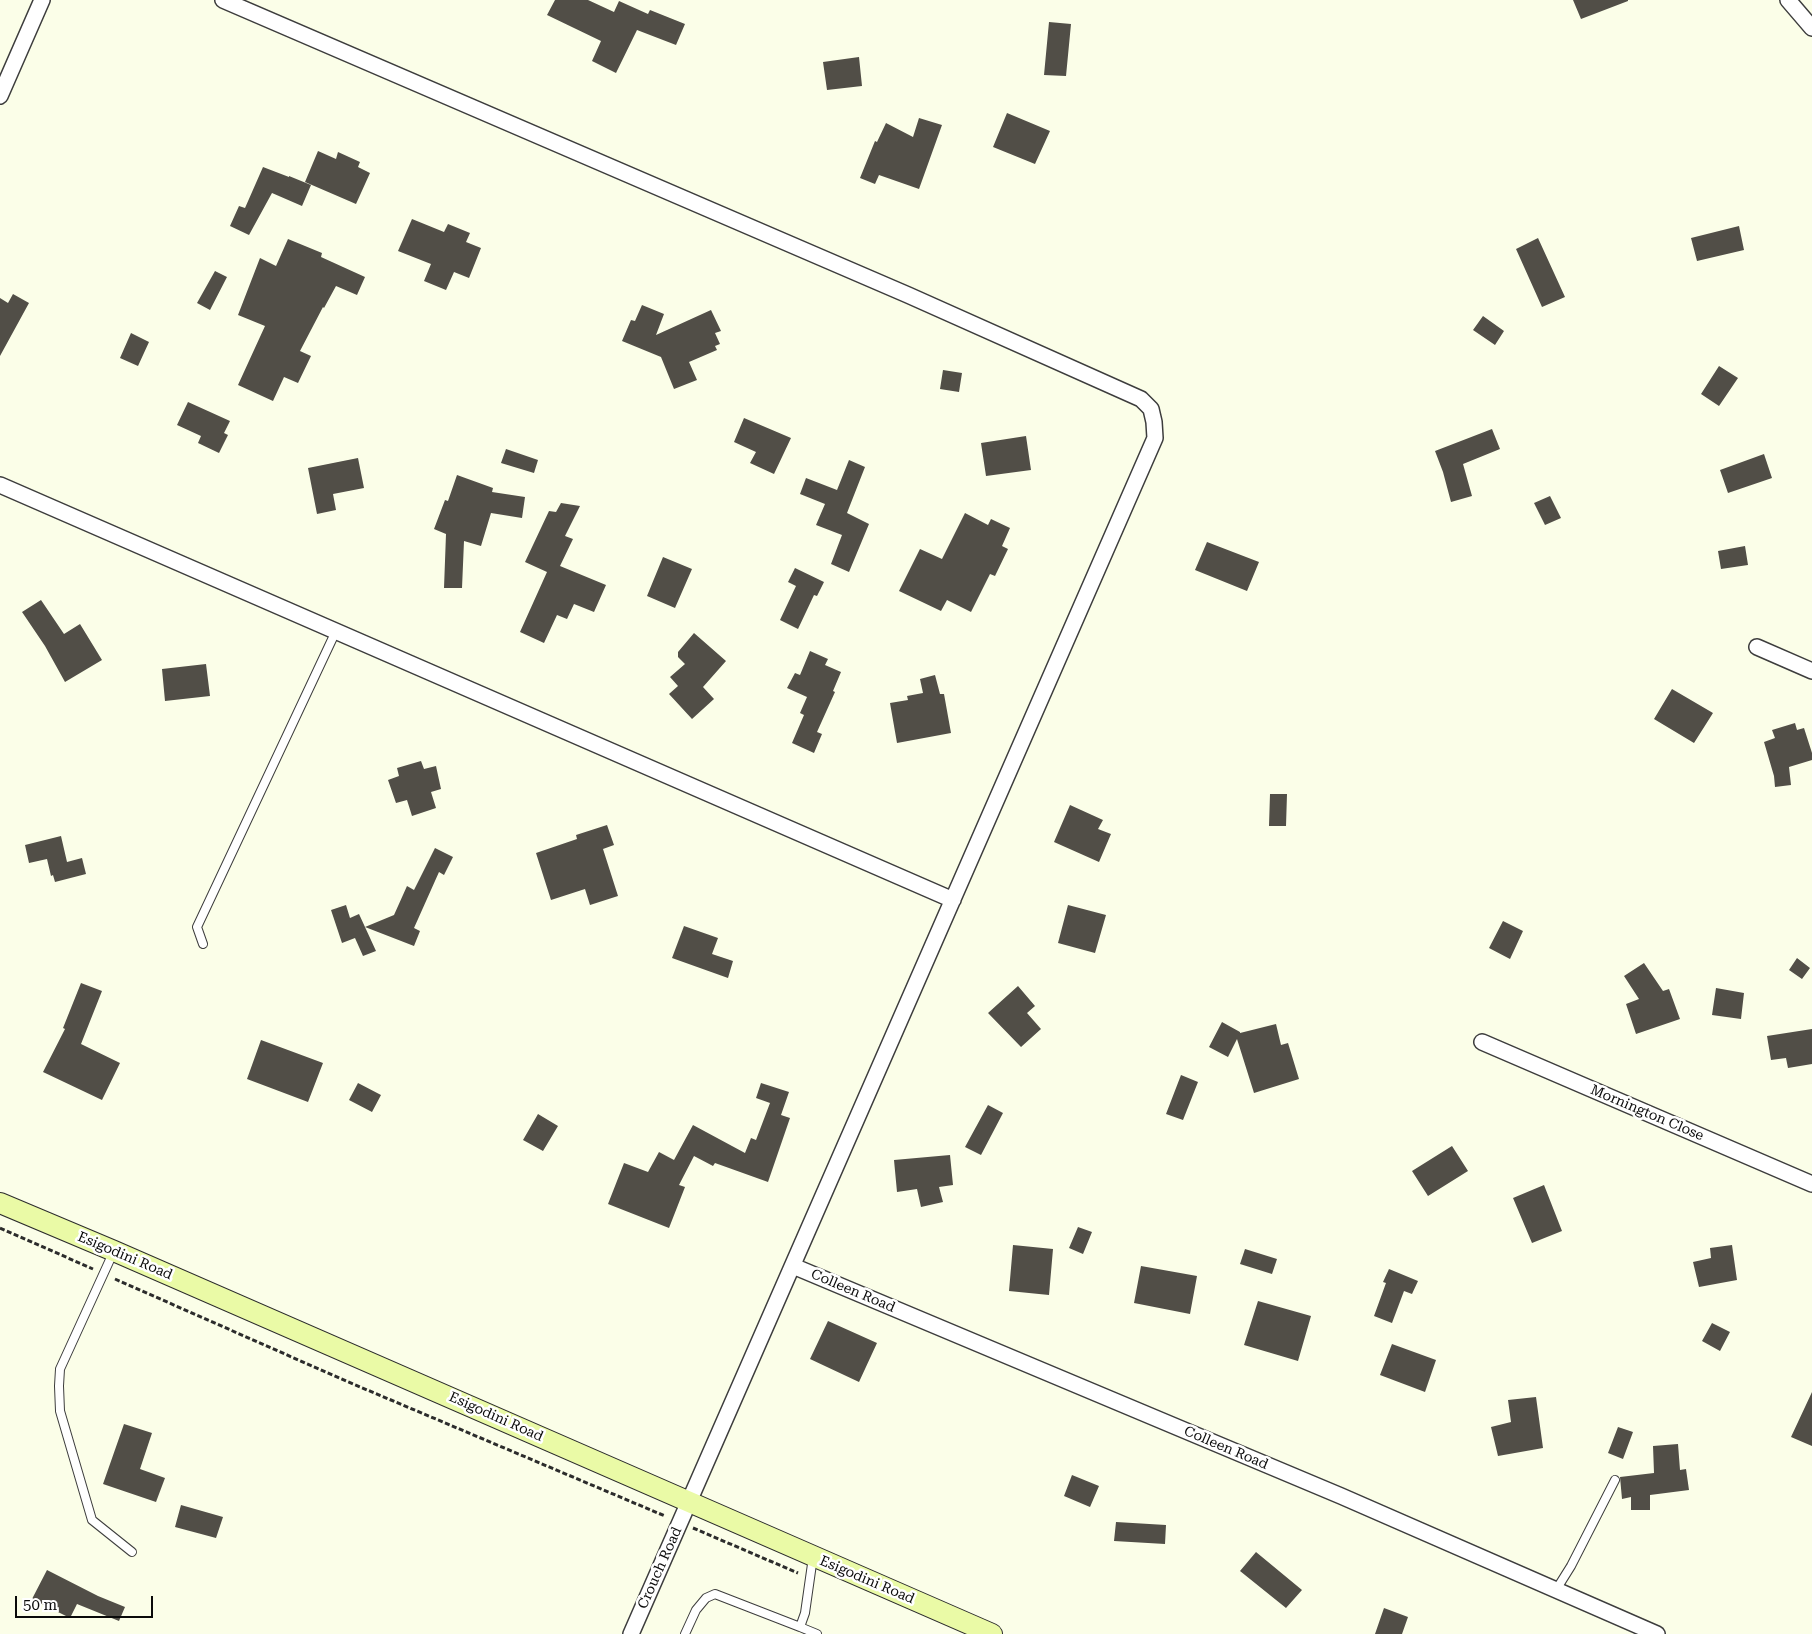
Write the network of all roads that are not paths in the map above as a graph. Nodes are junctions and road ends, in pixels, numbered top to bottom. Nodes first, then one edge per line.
1 (42, 0) edge
2 (223, 0) edge
3 (1788, 0) edge
4 (1812, 28) edge
5 (0, 96) edge
6 (0, 485) edge
7 (336, 631) junction
8 (1757, 647) dead end
9 (1812, 671) edge
10 (953, 900) junction
11 (203, 944) dead end
12 (1482, 1042) dead end
13 (1812, 1184) edge
14 (0, 1202) edge
15 (114, 1251) junction
16 (793, 1266) junction
17 (1615, 1480) dead end
18 (689, 1501) junction
19 (132, 1552) dead end
20 (813, 1557) junction
21 (1556, 1590) junction
22 (800, 1627) junction
23 (631, 1634) edge
24 (685, 1634) edge
25 (817, 1634) edge
26 (992, 1634) edge
27 (1657, 1634) edge

1 - 5 street
2 - 10 street, Crouch Road
3 - 4 street
6 - 7 street
7 - 10 street
7 - 11 lane
8 - 9 street
10 - 16 street, Crouch Road
12 - 13 street, Mornington Close
14 - 15 main road, Esigodini Road
15 - 18 main road, Esigodini Road
15 - 19 lane
16 - 18 street, Crouch Road
16 - 21 street, Colleen Road
17 - 21 lane
18 - 20 main road, Esigodini Road
18 - 23 street, Crouch Road
20 - 22 lane
20 - 26 main road, Esigodini Road
21 - 27 street, Colleen Road
22 - 24 lane
22 - 25 lane

